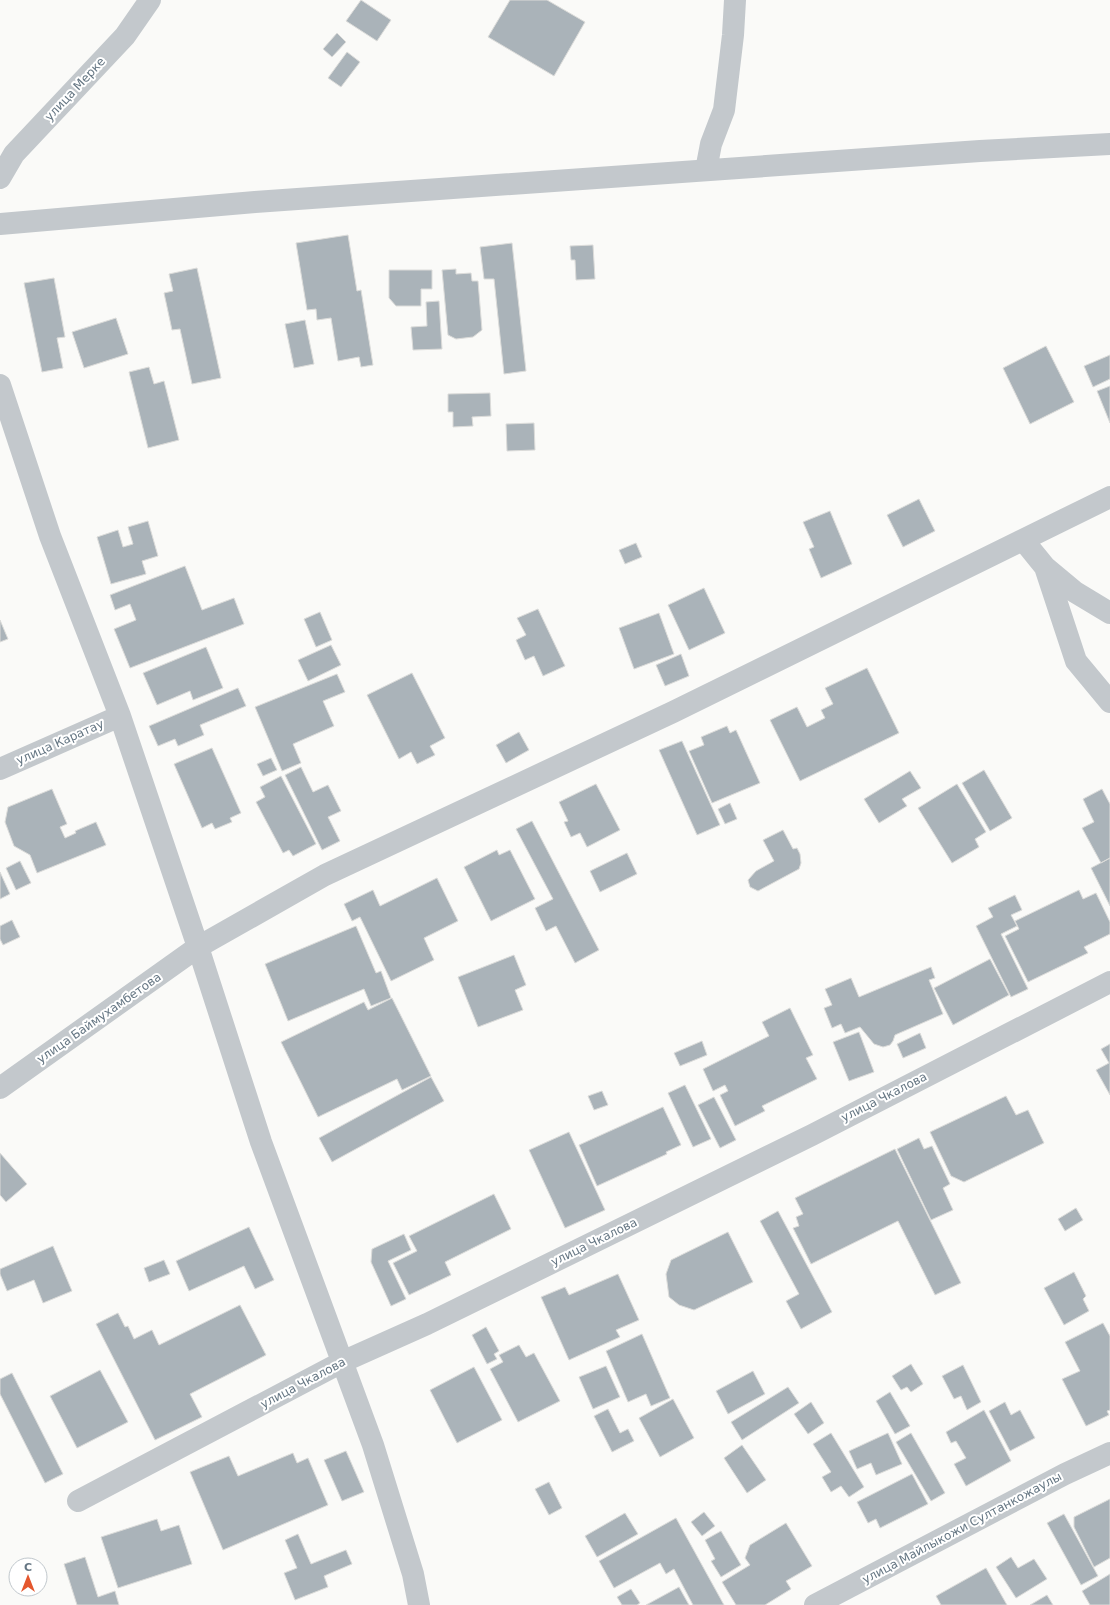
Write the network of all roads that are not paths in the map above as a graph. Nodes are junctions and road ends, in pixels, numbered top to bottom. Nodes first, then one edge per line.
1 (150, 0) edge
2 (735, 0) edge
3 (1110, 144) edge
4 (706, 170) junction
5 (0, 178) edge
6 (0, 224) edge
7 (0, 385) edge
8 (1110, 497) edge
9 (1023, 540) junction
10 (1045, 567) junction
11 (1110, 613) edge
12 (1110, 702) edge
13 (120, 716) junction
14 (0, 769) edge
15 (198, 947) junction
16 (1110, 982) edge
17 (0, 1088) edge
18 (342, 1362) junction
19 (1110, 1453) edge
20 (78, 1501) dead end
21 (419, 1605) edge
22 (816, 1605) edge

1 - 5 street, улица Мерке
2 - 4 street
3 - 4 street
4 - 6 street
7 - 13 street
8 - 9 street, улица Баймухамбетова
9 - 10 street
9 - 15 street, улица Баймухамбетова
10 - 11 street
10 - 12 street
13 - 14 street, улица Каратау
13 - 15 street
15 - 17 street, улица Баймухамбетова
15 - 18 street
16 - 18 street, улица Чкалова
18 - 20 street, улица Чкалова
18 - 21 street
19 - 22 street, улица Майлыкожи Султанкожаулы

